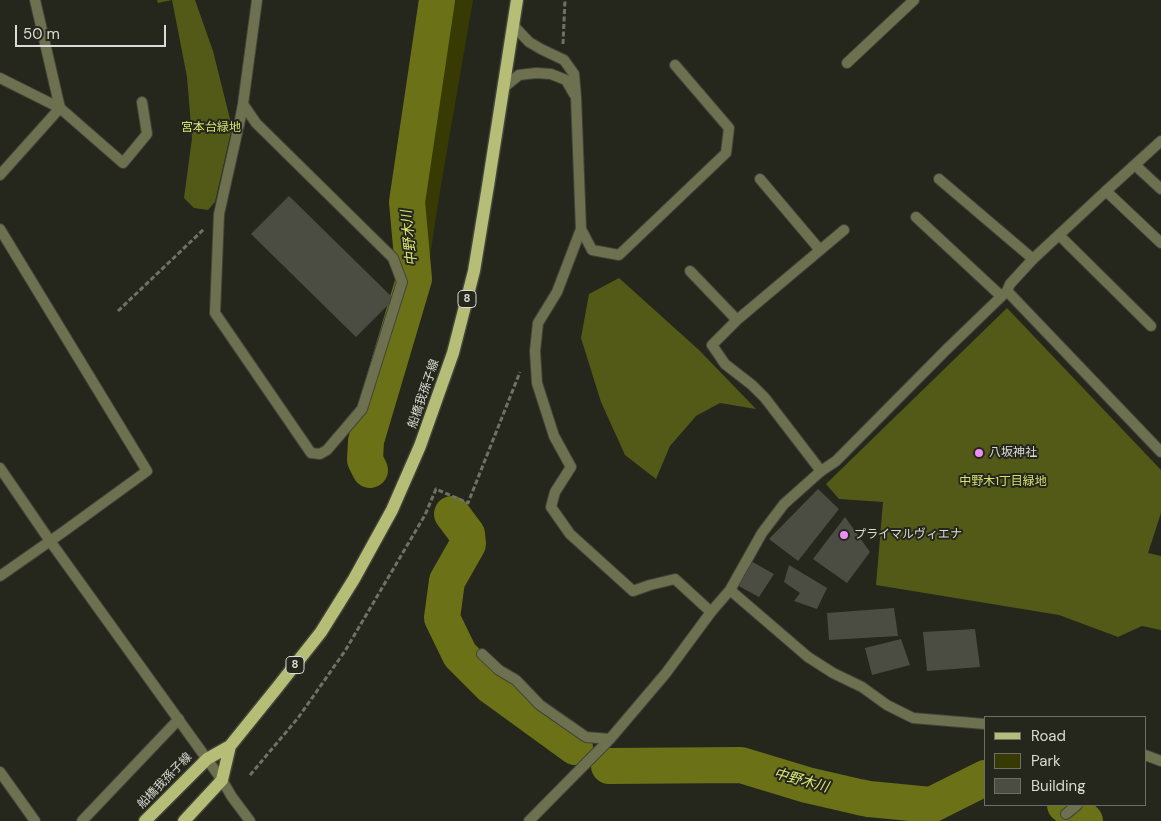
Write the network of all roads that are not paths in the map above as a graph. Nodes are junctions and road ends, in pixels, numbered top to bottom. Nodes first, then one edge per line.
1 (35, 0) edge
2 (258, 0) edge
3 (517, 0) edge
4 (914, 0) edge
5 (513, 25) junction
6 (847, 63) dead end
7 (675, 65) dead end
8 (0, 78) edge
9 (503, 88) junction
10 (576, 97) junction
11 (142, 102) dead end
12 (242, 104) junction
13 (60, 108) junction
14 (1161, 141) edge
15 (1135, 165) junction
16 (0, 175) edge
17 (760, 179) dead end
18 (939, 179) dead end
19 (1161, 189) edge
20 (1106, 191) junction
21 (916, 217) dead end
22 (0, 229) edge
23 (581, 229) junction
24 (844, 230) dead end
25 (1059, 235) junction
26 (1161, 243) edge
27 (820, 250) junction
28 (1033, 259) junction
29 (690, 271) dead end
30 (1004, 294) junction
31 (737, 320) junction
32 (1151, 326) dead end
33 (1161, 452) edge
34 (0, 468) edge
35 (821, 471) junction
36 (50, 541) junction
37 (0, 576) edge
38 (730, 590) junction
39 (711, 612) junction
40 (482, 654) dead end
41 (179, 719) junction
42 (984, 724) edge
43 (610, 739) junction
44 (230, 746) junction
45 (1146, 754) edge
46 (207, 758) junction
47 (1161, 761) edge
48 (0, 772) edge
49 (222, 780) junction
50 (1076, 806) edge
51 (1066, 814) dead end
52 (35, 821) edge
53 (82, 821) edge
54 (146, 821) edge
55 (184, 821) edge
56 (249, 821) edge
57 (529, 821) edge

1 - 13 street
2 - 12 street
3 - 5 main road, 船橋我孫子線 / 8
4 - 6 street
5 - 9 main road, 船橋我孫子線 / 8
5 - 10 street
7 - 23 street
8 - 13 street
9 - 10 street
9 - 44 main road, 船橋我孫子線 / 8
10 - 23 street
11 - 13 street
12 - 12 street
13 - 16 street
14 - 15 street
15 - 19 street
15 - 20 street
17 - 27 street
18 - 28 street
20 - 25 street
20 - 26 street
21 - 30 street
22 - 36 street
23 - 39 street
24 - 27 street
25 - 28 street
25 - 32 street
27 - 31 street
28 - 30 street
29 - 31 street
30 - 33 street
30 - 35 street
31 - 35 street
34 - 36 street
35 - 38 street
36 - 37 street
36 - 41 street
38 - 39 street
38 - 42 street
39 - 43 street
40 - 43 street
41 - 46 street
41 - 53 street
43 - 57 street
44 - 46 main road, 船橋我孫子線 / 8
44 - 49 main road, 船橋我孫子線 / 8
45 - 47 street
46 - 49 street
46 - 54 main road, 船橋我孫子線 / 8
48 - 52 street
49 - 55 main road, 船橋我孫子線 / 8
49 - 56 street
50 - 51 street

